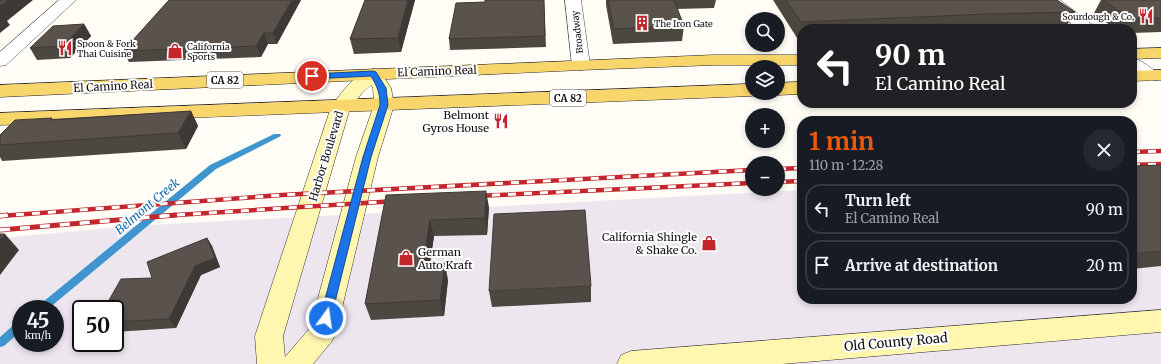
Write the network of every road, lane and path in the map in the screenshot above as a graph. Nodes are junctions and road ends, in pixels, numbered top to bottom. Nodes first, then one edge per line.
1 (68, 0) edge
2 (573, 0) edge
3 (1050, 0) edge
4 (1081, 24) edge
5 (1161, 53) edge
6 (1137, 54) edge
7 (797, 60) edge
8 (0, 61) edge
9 (581, 65) junction
10 (1137, 66) edge
11 (373, 74) junction
12 (1137, 76) edge
13 (1156, 76) edge
14 (797, 88) edge
15 (785, 89) edge
16 (745, 90) edge
17 (0, 91) edge
18 (384, 105) junction
19 (341, 107) junction
20 (0, 120) edge
21 (1161, 321) edge
22 (271, 364) edge
23 (296, 364) edge
24 (631, 364) edge

1 - 8 street
2 - 9 street, Broadway
3 - 4 street
5 - 6 main road
7 - 9 main road, El Camino Real / CA 82
9 - 11 main road, El Camino Real / CA 82
10 - 13 street
11 - 17 main road, El Camino Real / CA 82
11 - 18 main road
11 - 19 main road, Harbor Boulevard
12 - 13 main road
14 - 15 main road
16 - 18 main road, CA 82
18 - 19 main road, CA 82
18 - 23 main road
19 - 20 main road, CA 82
19 - 22 main road, Harbor Boulevard
21 - 24 main road, Old County Road

